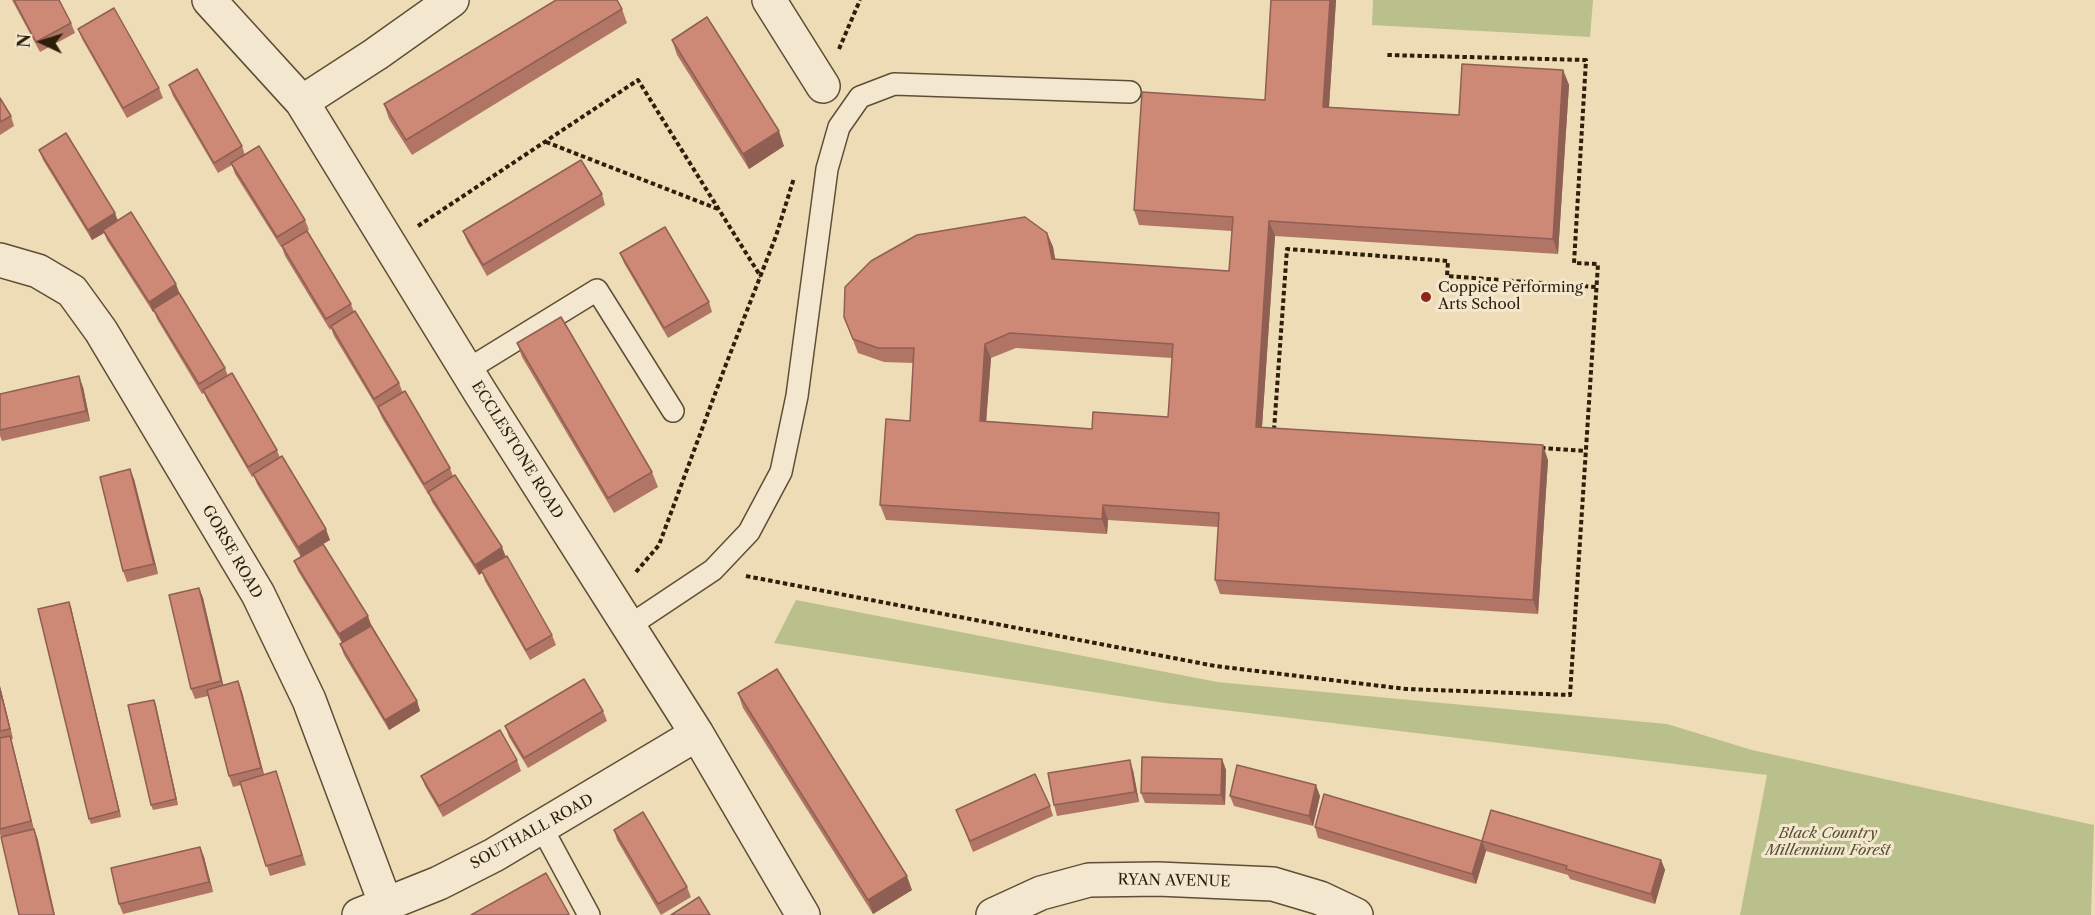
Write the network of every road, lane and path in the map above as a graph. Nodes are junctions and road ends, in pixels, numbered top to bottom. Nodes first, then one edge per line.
1 (209, 0) edge
2 (452, 0) edge
3 (770, 0) edge
4 (860, 0) edge
5 (1387, 55) dead end
6 (823, 86) joint
7 (1130, 92) dead end
8 (302, 102) junction
9 (545, 142) junction
10 (796, 172) dead end
11 (718, 210) junction
12 (390, 244) junction
13 (0, 260) edge
14 (760, 277) junction
15 (1596, 287) junction
16 (467, 370) junction
17 (673, 411) dead end
18 (1286, 432) edge
19 (1539, 448) edge
20 (1585, 451) junction
21 (713, 570) junction
22 (620, 613) junction
23 (698, 734) junction
24 (542, 828) junction
25 (372, 910) edge
26 (589, 915) edge
27 (803, 915) edge
28 (993, 915) edge
29 (1356, 915) edge

1 - 8 street, ECCLESTONE ROAD
2 - 8 street
3 - 6 street
4 - 6 path
5 - 15 path
7 - 21 lane
8 - 12 street, ECCLESTONE ROAD
9 - 11 path
9 - 11 path
9 - 12 path
10 - 14 path
11 - 14 path
12 - 16 street, ECCLESTONE ROAD
13 - 25 street, GORSE ROAD
14 - 22 path
15 - 18 path
15 - 20 path
16 - 17 lane
16 - 22 street, ECCLESTONE ROAD
19 - 20 path
20 - 21 path
21 - 22 lane
22 - 23 street, ECCLESTONE ROAD
23 - 24 street, SOUTHALL ROAD
23 - 27 street, ECCLESTONE ROAD
24 - 25 street, SOUTHALL ROAD
24 - 26 lane
28 - 29 street, RYAN AVENUE

